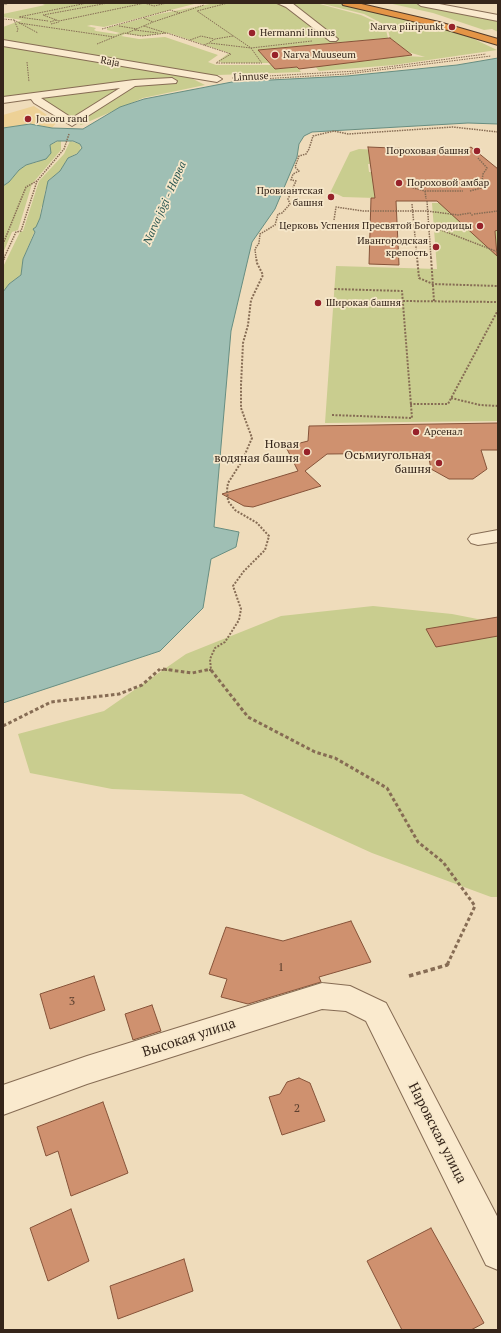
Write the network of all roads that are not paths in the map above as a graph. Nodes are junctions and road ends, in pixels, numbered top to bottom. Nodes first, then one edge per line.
1 (281, 3) edge
2 (346, 3) edge
3 (362, 3) edge
4 (374, 3) edge
5 (421, 3) edge
6 (498, 18) edge
7 (452, 22) junction
8 (333, 39) road end
9 (498, 41) edge
10 (3, 43) edge
11 (151, 69) junction
12 (217, 79) joint
13 (134, 83) junction
14 (34, 96) junction
15 (3, 100) edge
16 (498, 536) edge
17 (478, 539) dead end
18 (376, 1012) joint
19 (3, 1100) edge
20 (498, 1253) edge

1 - 8 street
2 - 9 highway
3 - 7 highway
4 - 7 highway
5 - 6 street
7 - 9 highway
10 - 11 street, Raja
11 - 12 street, Raja
11 - 13 street
12 - 13 street, Linnuse
13 - 14 street, Linnuse
13 - 14 street
14 - 15 street, Linnuse
16 - 17 street
18 - 19 street, Высокая улица
18 - 20 street, Наровская улица

